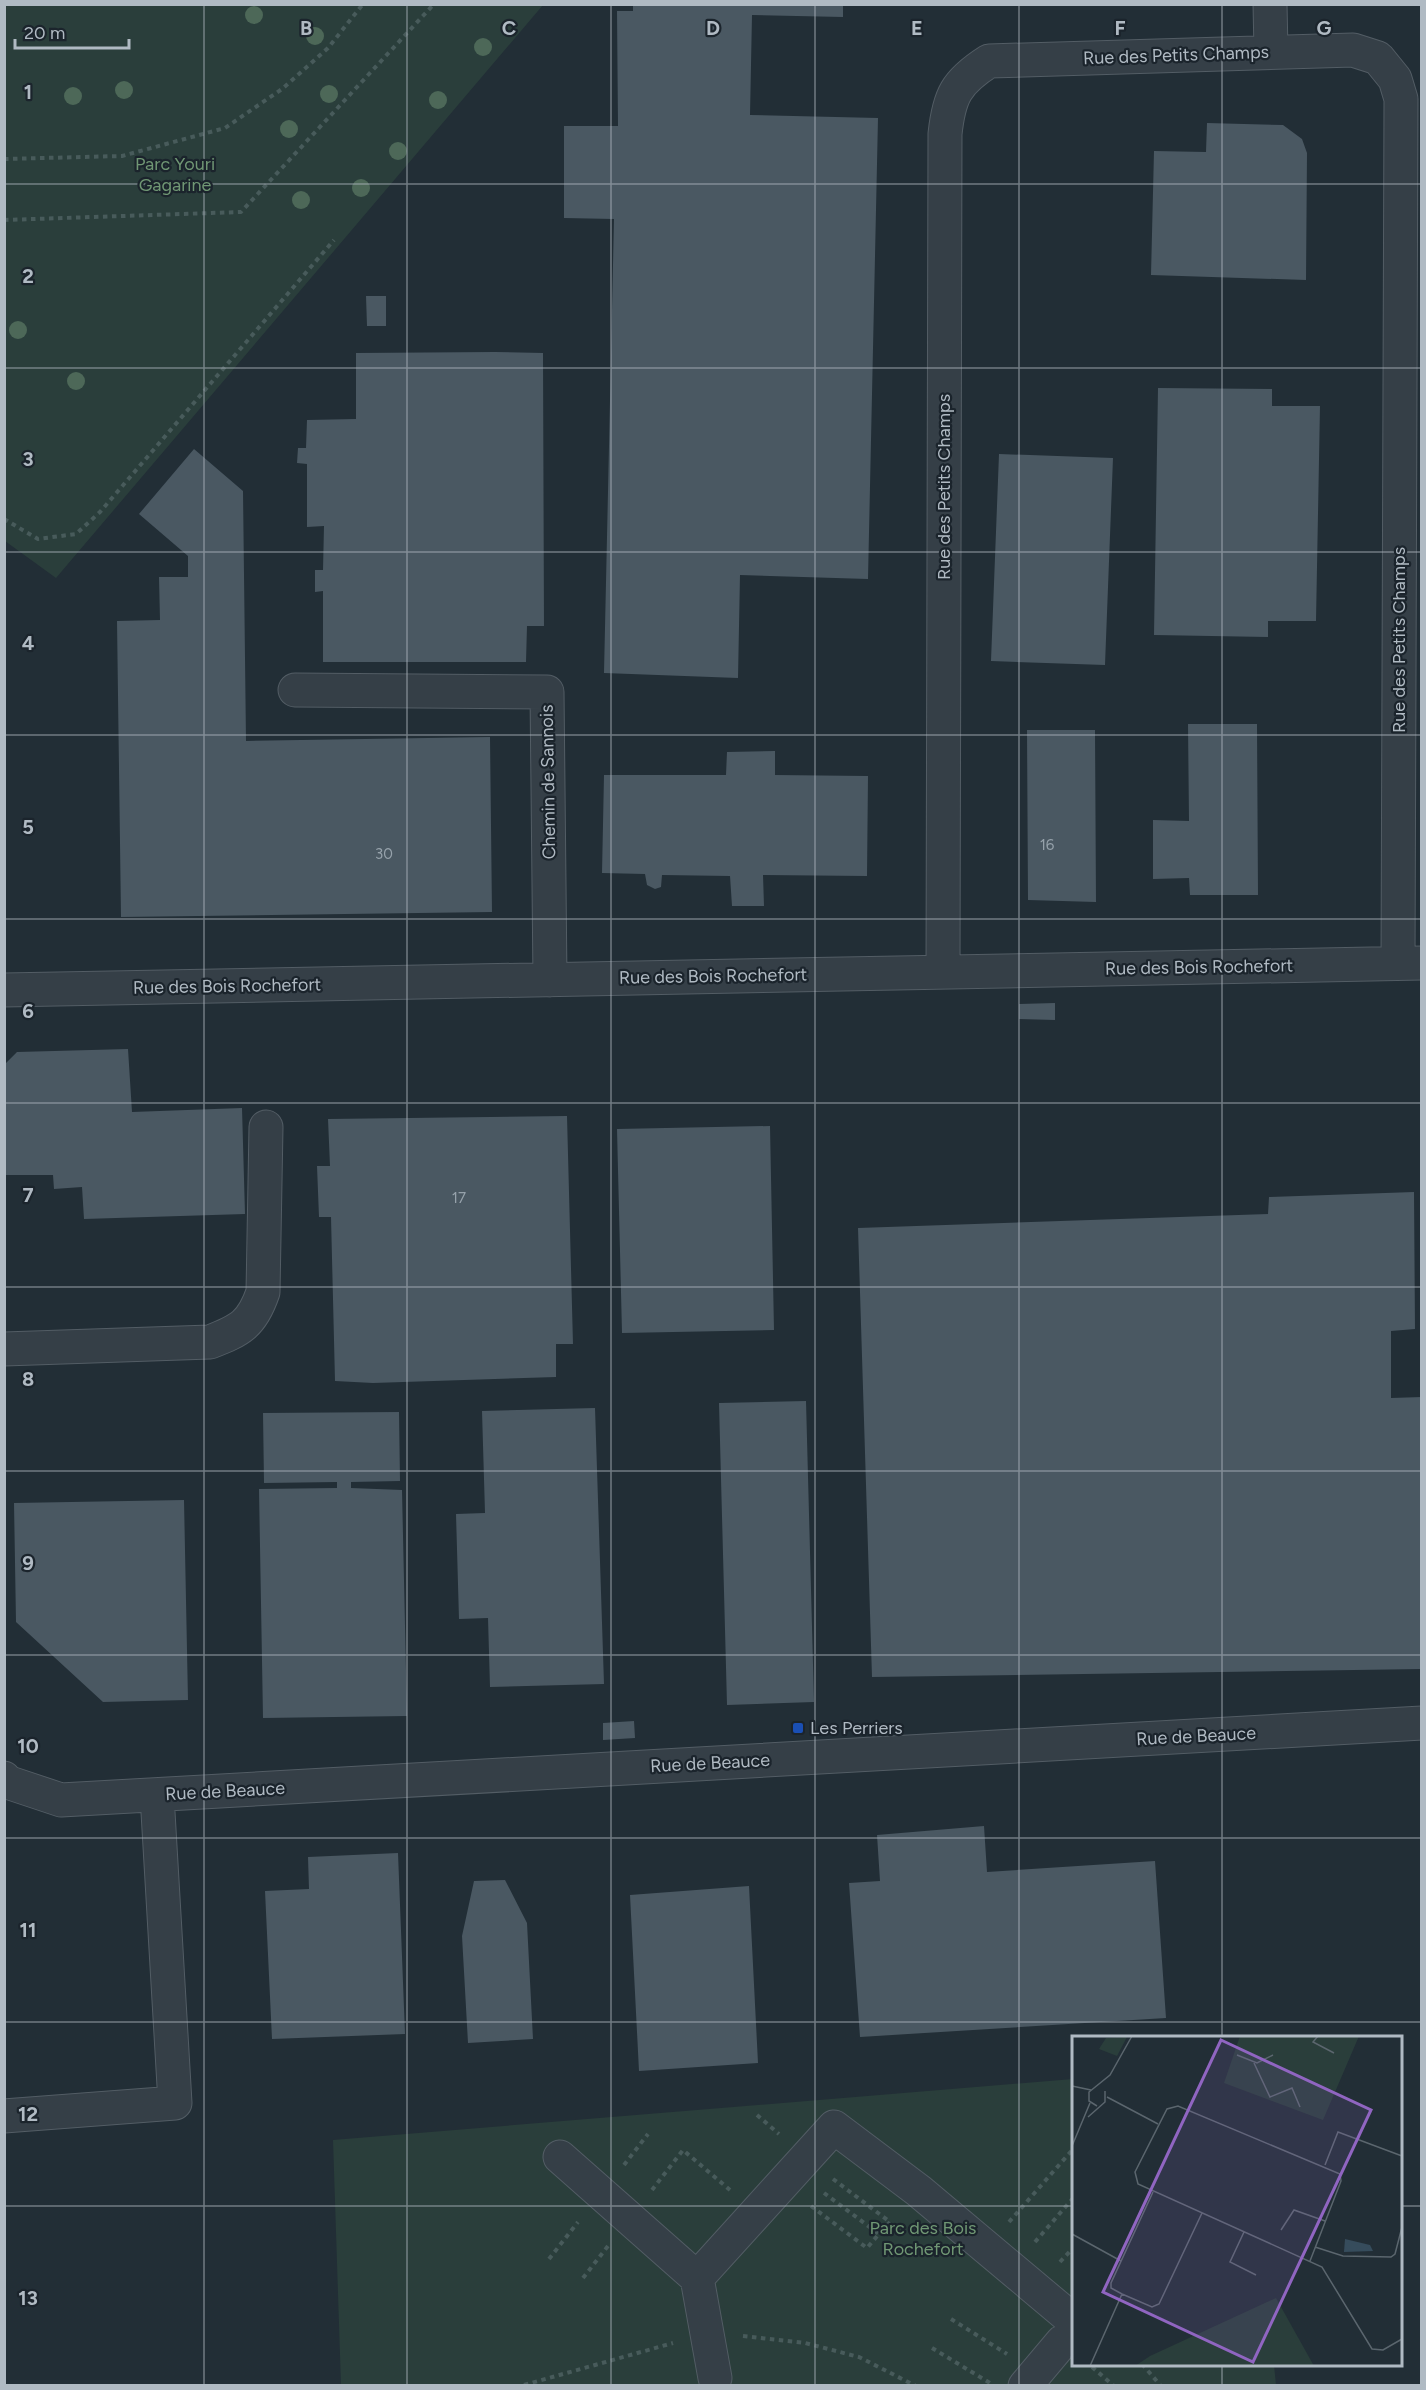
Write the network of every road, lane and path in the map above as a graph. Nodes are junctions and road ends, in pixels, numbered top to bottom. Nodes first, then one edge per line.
1 (363, 4) edge
2 (434, 4) edge
3 (1270, 4) edge
4 (1271, 51) junction
5 (4, 159) edge
6 (4, 220) edge
7 (334, 240) dead end
8 (1411, 310) edge
9 (4, 519) edge
10 (295, 690) dead end
11 (1410, 963) edge
12 (943, 972) junction
13 (550, 980) junction
14 (4, 990) edge
15 (266, 1127) dead end
16 (4, 1349) edge
17 (1422, 1723) edge
18 (4, 1778) edge
19 (157, 1794) junction
20 (4, 2116) edge
21 (1072, 2150) edge
22 (560, 2157) dead end
23 (788, 2178) junction
24 (919, 2191) junction
25 (1072, 2199) edge
26 (879, 2234) junction
27 (988, 2246) junction
28 (1012, 2268) junction
29 (697, 2278) junction
30 (1072, 2319) edge
31 (1072, 2339) edge
32 (932, 2348) dead end
33 (1091, 2366) edge
34 (1144, 2366) edge
35 (715, 2378) dead end
36 (995, 2385) edge
37 (1025, 2385) edge
38 (1114, 2385) edge
39 (1161, 2385) edge

1 - 5 path
2 - 6 path
3 - 4 street
4 - 8 street, Rue des Petits Champs
4 - 12 street, Rue des Petits Champs
7 - 9 path
8 - 11 street, Rue des Petits Champs
10 - 13 street, Chemin de Sannois
11 - 12 street, Rue des Bois Rochefort
12 - 13 street, Rue des Bois Rochefort
13 - 14 street, Rue des Bois Rochefort
15 - 16 street
17 - 19 street, Rue de Beauce
18 - 19 street, Rue de Beauce
19 - 20 street
21 - 27 path
22 - 29 street
23 - 24 street
23 - 26 path
23 - 26 path
23 - 29 street
24 - 26 path
24 - 27 street
25 - 28 path
27 - 28 street
28 - 30 street
29 - 35 street
31 - 37 street
32 - 36 path
33 - 38 path
34 - 39 path

